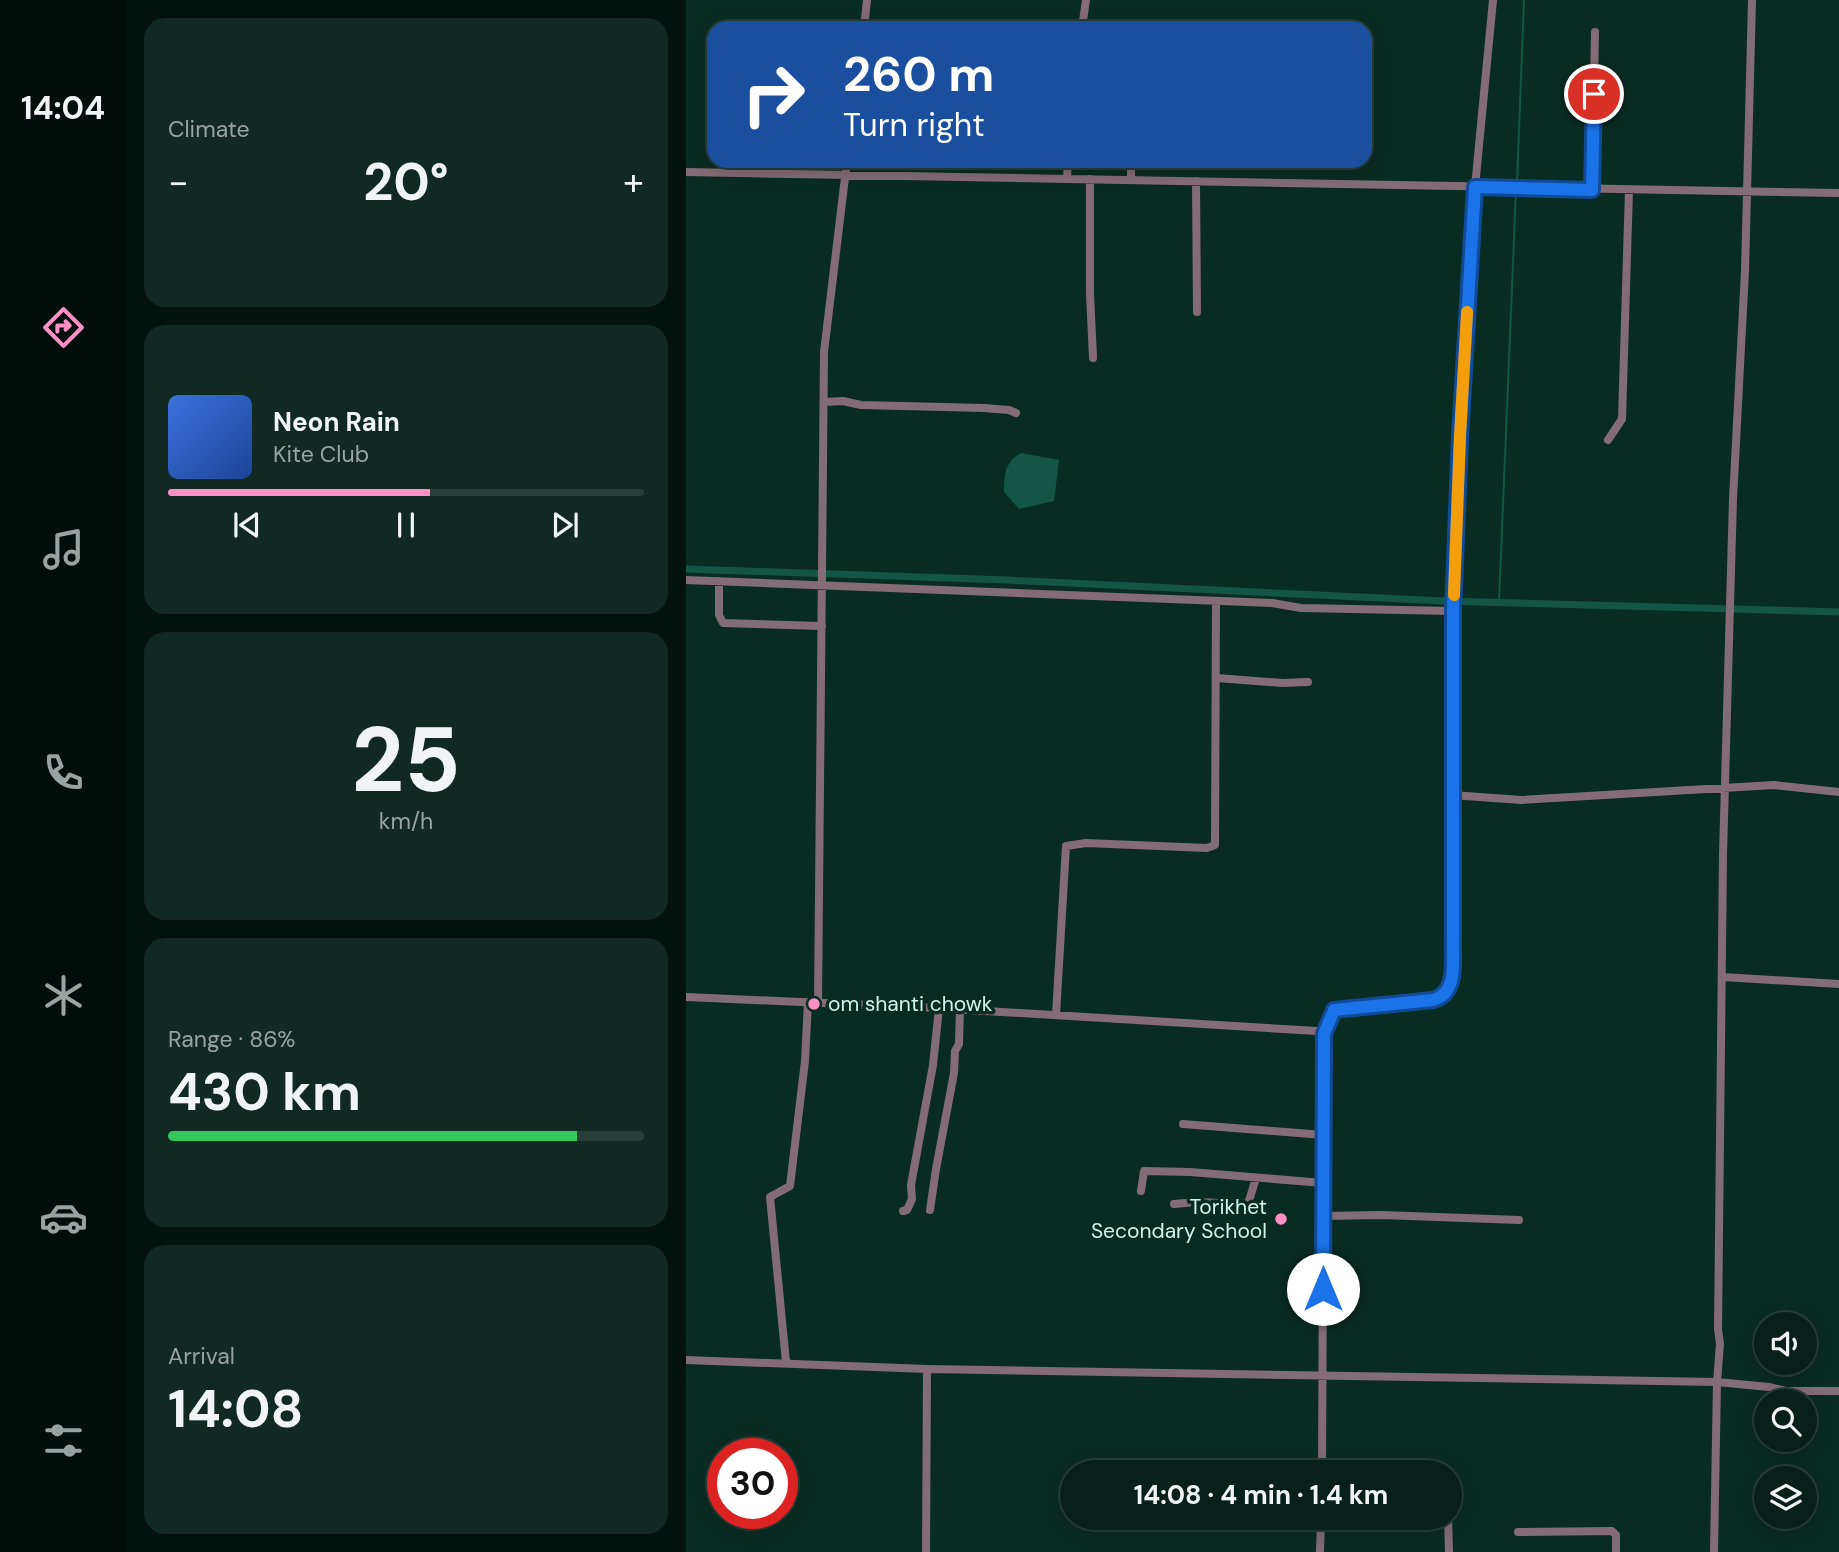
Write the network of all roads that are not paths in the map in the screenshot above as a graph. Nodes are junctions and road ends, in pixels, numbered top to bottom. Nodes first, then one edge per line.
1 (867, 0) edge
2 (1086, 0) edge
3 (1493, 0) edge
4 (1752, 0) edge
5 (865, 21) edge
6 (1083, 21) edge
7 (1595, 32) dead end
8 (846, 168) edge
9 (1068, 168) edge
10 (1130, 168) edge
11 (686, 172) edge
12 (845, 176) junction
13 (1067, 179) junction
14 (1090, 179) junction
15 (1131, 180) junction
16 (1196, 181) junction
17 (1475, 187) junction
18 (1592, 190) junction
19 (1629, 190) junction
20 (1748, 192) junction
21 (1839, 193) edge
22 (1197, 312) dead end
23 (1093, 358) dead end
24 (824, 402) junction
25 (1016, 413) dead end
26 (1608, 440) dead end
27 (686, 580) edge
28 (719, 580) junction
29 (823, 583) junction
30 (1216, 601) junction
31 (1453, 608) junction
32 (822, 625) junction
33 (1217, 678) junction
34 (1308, 682) dead end
35 (1726, 788) junction
36 (1839, 792) edge
37 (1452, 796) junction
38 (1723, 977) junction
39 (1839, 984) edge
40 (686, 997) edge
41 (813, 1002) junction
42 (939, 1008) junction
43 (960, 1009) junction
44 (1056, 1015) junction
45 (1324, 1034) junction
46 (1183, 1124) dead end
47 (1323, 1135) junction
48 (1256, 1178) junction
49 (1323, 1183) junction
50 (1141, 1191) dead end
51 (1174, 1204) dead end
52 (930, 1210) dead end
53 (903, 1211) dead end
54 (1323, 1216) junction
55 (1519, 1220) dead end
56 (686, 1360) edge
57 (786, 1362) junction
58 (927, 1369) junction
59 (1324, 1376) junction
60 (1717, 1382) junction
61 (1839, 1391) edge
62 (1322, 1460) edge
63 (1321, 1530) edge
64 (1448, 1530) edge
65 (1518, 1532) dead end
66 (926, 1552) edge
67 (1320, 1552) edge
68 (1449, 1552) edge
69 (1616, 1552) edge
70 (1714, 1552) edge

1 - 5 street
2 - 6 street
3 - 17 street
4 - 20 street
7 - 18 street
8 - 12 street
9 - 13 street
10 - 15 street
11 - 12 street
12 - 13 street
12 - 24 street
13 - 14 street
14 - 15 street
14 - 23 street
15 - 16 street
16 - 17 street
16 - 22 street
17 - 18 street
17 - 31 street
18 - 19 street
19 - 20 street
19 - 26 street
20 - 21 street
20 - 35 street
24 - 25 street
24 - 29 street
27 - 28 street
28 - 29 street
28 - 32 street
29 - 30 street
29 - 32 street
30 - 31 street
30 - 33 street
31 - 37 street
32 - 41 street
33 - 34 street
33 - 44 street
35 - 36 street
35 - 37 street
35 - 38 street
37 - 45 street
38 - 39 street
38 - 60 street
40 - 41 street
41 - 42 street
41 - 57 street
42 - 43 street
42 - 53 street
43 - 44 street
43 - 52 street
44 - 45 street
45 - 47 street
46 - 47 street
47 - 49 street
48 - 49 street
48 - 50 street
48 - 51 street
49 - 54 street
54 - 55 street
54 - 59 street
56 - 57 street
57 - 58 street
58 - 59 street
58 - 66 street
59 - 60 street
59 - 62 street
60 - 61 street
60 - 70 street
63 - 67 street
64 - 68 street
65 - 69 street

